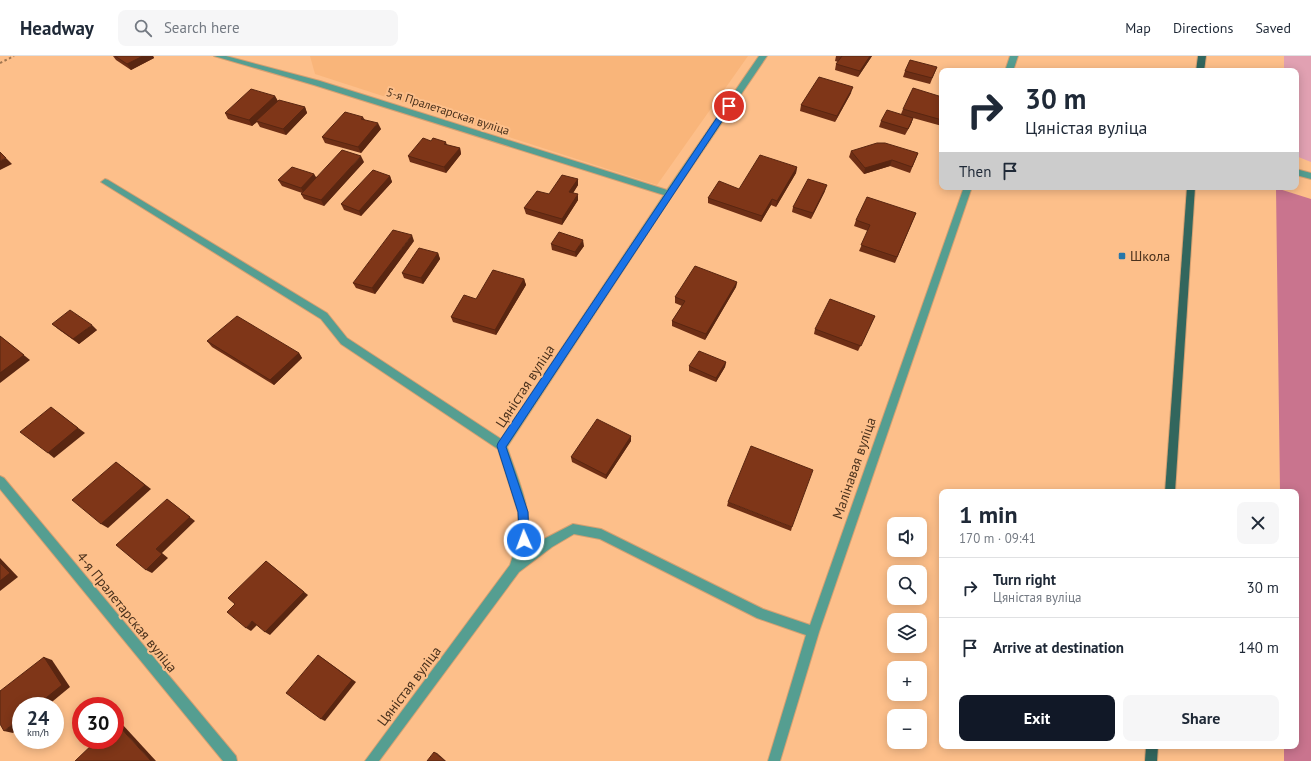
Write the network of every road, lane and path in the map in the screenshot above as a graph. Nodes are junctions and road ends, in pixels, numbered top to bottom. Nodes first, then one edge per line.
1 (14, 56) edge
2 (218, 56) edge
3 (763, 56) edge
4 (1014, 56) edge
5 (1202, 56) edge
6 (0, 63) edge
7 (1010, 68) edge
8 (1200, 68) edge
9 (1299, 173) edge
10 (1311, 176) edge
11 (105, 182) dead end
12 (967, 190) edge
13 (1191, 190) edge
14 (669, 194) junction
15 (502, 446) junction
16 (0, 481) edge
17 (1170, 489) edge
18 (515, 568) junction
19 (813, 632) junction
20 (1152, 749) edge
21 (231, 761) edge
22 (371, 761) edge
23 (774, 761) edge
24 (1151, 761) edge

1 - 6 path
2 - 14 street, 5-я Пралетарская вуліца
3 - 14 street, Цяністая вуліца
4 - 7 street
5 - 8 main road
9 - 10 street
11 - 15 street
12 - 19 street, Малінавая вуліца
13 - 17 main road
14 - 15 street, Цяністая вуліца
15 - 18 street, Цяністая вуліца
16 - 21 street, 4-я Пралетарская вуліца
18 - 19 street
18 - 22 street, Цяністая вуліца
19 - 23 street, Малінавая вуліца
20 - 24 main road

